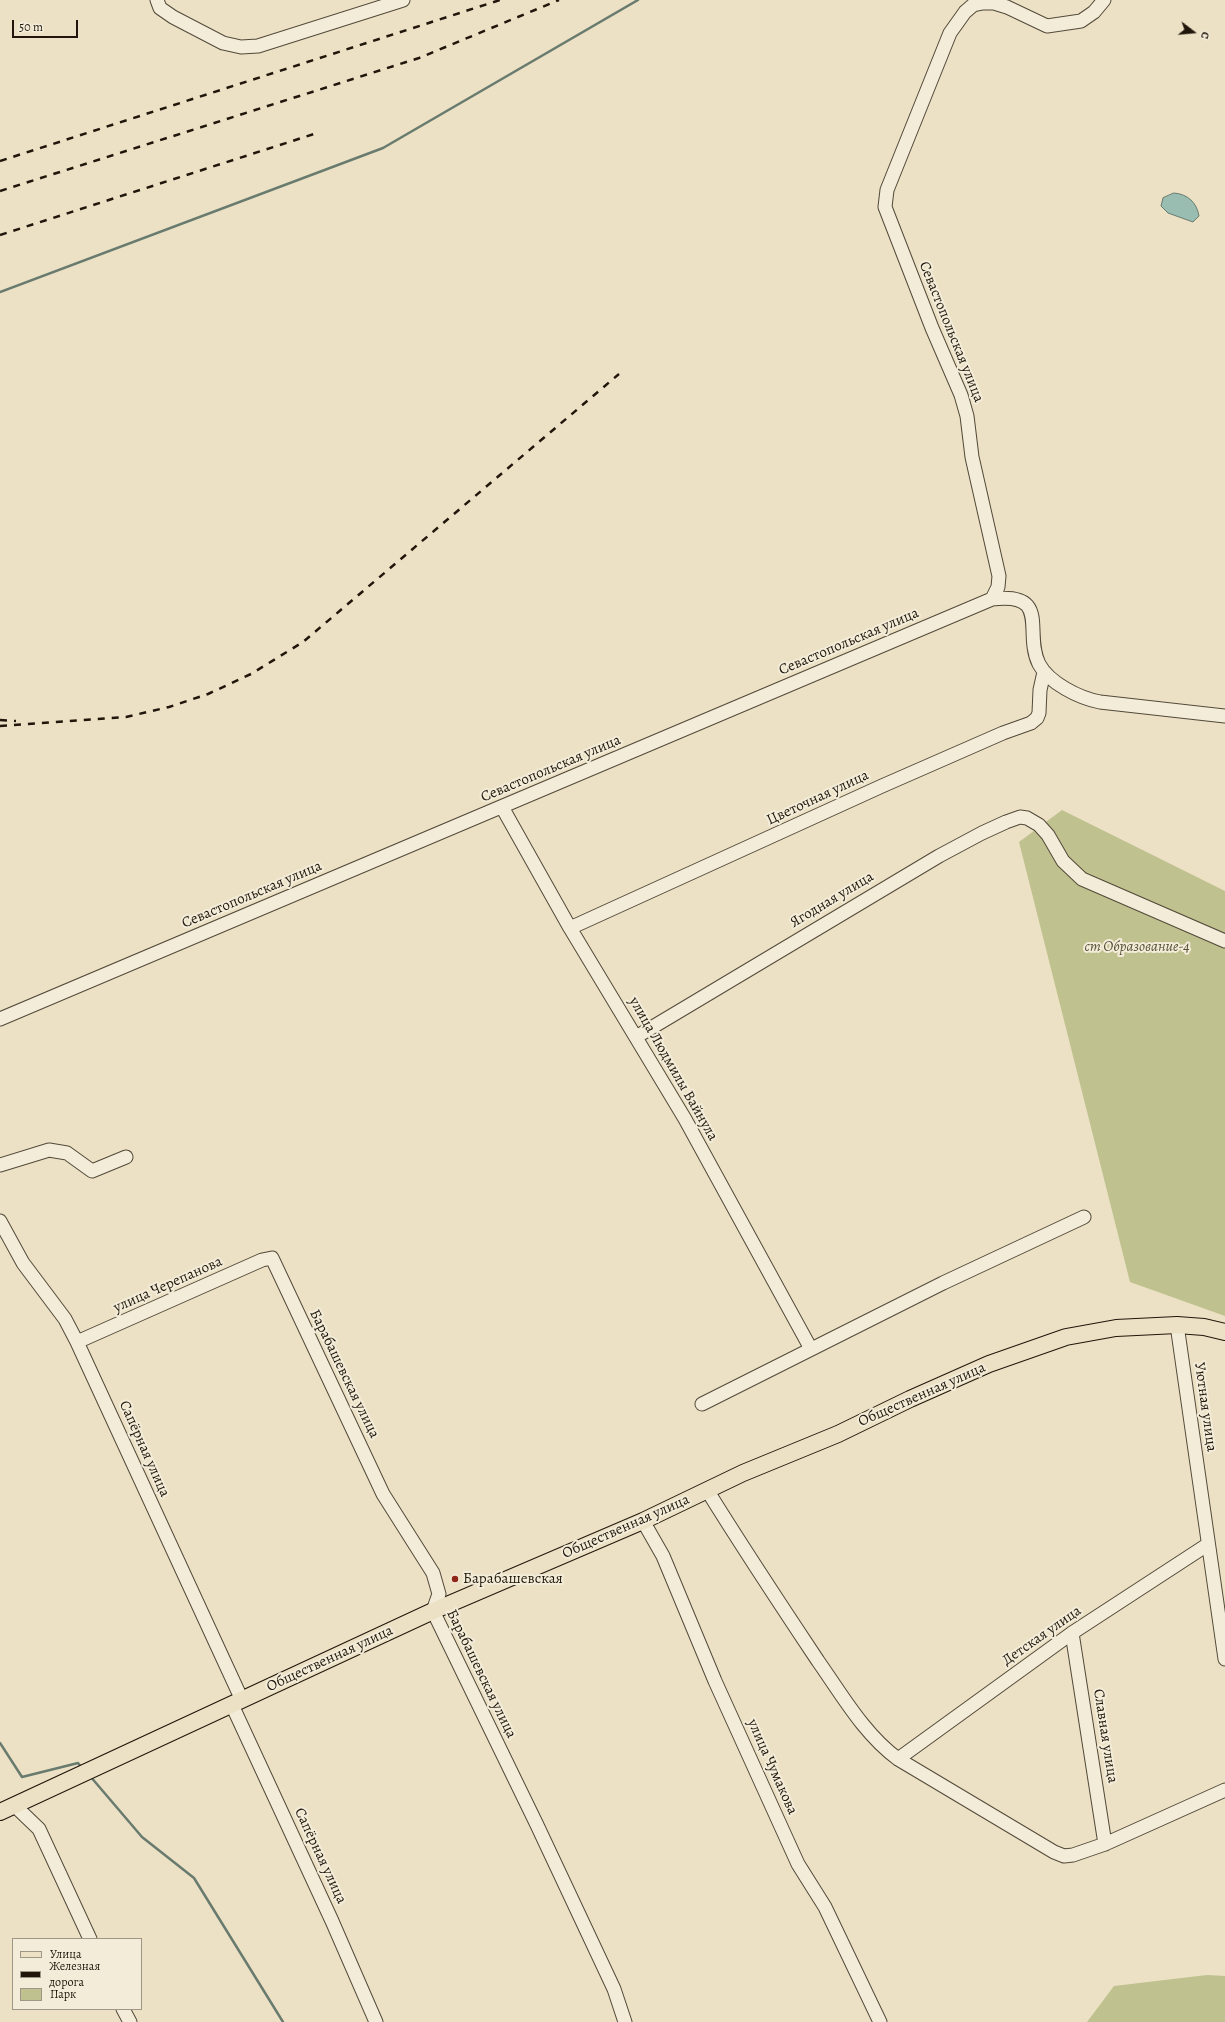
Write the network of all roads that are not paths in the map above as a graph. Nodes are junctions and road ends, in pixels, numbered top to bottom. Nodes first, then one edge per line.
1 (157, 0) edge
2 (403, 0) edge
3 (1104, 0) edge
4 (992, 599) junction
5 (1044, 672) junction
6 (1225, 716) edge
7 (502, 807) junction
8 (570, 928) junction
9 (1225, 940) edge
10 (0, 1018) edge
11 (636, 1037) junction
12 (126, 1157) dead end
13 (0, 1165) edge
14 (1084, 1217) dead end
15 (0, 1221) edge
16 (272, 1258) joint
17 (1178, 1325) junction
18 (1225, 1332) edge
19 (78, 1342) junction
20 (811, 1349) junction
21 (702, 1404) dead end
22 (707, 1490) junction
23 (643, 1521) junction
24 (1207, 1545) junction
25 (433, 1611) junction
26 (1072, 1633) junction
27 (1225, 1659) edge
28 (237, 1703) junction
29 (898, 1759) junction
30 (1225, 1790) edge
31 (7, 1809) edge
32 (1105, 1844) junction
33 (90, 1938) edge
34 (124, 2010) edge
35 (130, 2022) edge
36 (376, 2022) edge
37 (625, 2022) edge
38 (880, 2022) edge

1 - 2 street
3 - 4 street, Севастопольская улица
4 - 5 street
4 - 7 street, Севастопольская улица
5 - 6 street
5 - 8 street, Цветочная улица
7 - 8 street, улица Людмилы Вайнула
7 - 10 street, Севастопольская улица
8 - 11 street, улица Людмилы Вайнула
9 - 11 street, Ягодная улица
11 - 20 street, улица Людмилы Вайнула
12 - 13 street
14 - 20 street
15 - 19 street, Сапёрная улица
16 - 19 street, улица Черепанова
16 - 25 street, Барабашевская улица
17 - 18 main road, Общественная улица
17 - 22 main road, Общественная улица
17 - 24 street, Уютная улица
19 - 28 street, Сапёрная улица
20 - 21 street
22 - 23 main road, Общественная улица
22 - 29 street
23 - 25 main road, Общественная улица
23 - 38 street, улица Чумакова
24 - 26 street, Детская улица
24 - 27 street, Уютная улица
25 - 28 main road, Общественная улица
25 - 37 street, Барабашевская улица
26 - 29 street, Детская улица
26 - 32 street, Славная улица
28 - 31 main road, Общественная улица
28 - 36 street, Сапёрная улица
29 - 32 street
30 - 32 street
31 - 33 street
34 - 35 street

